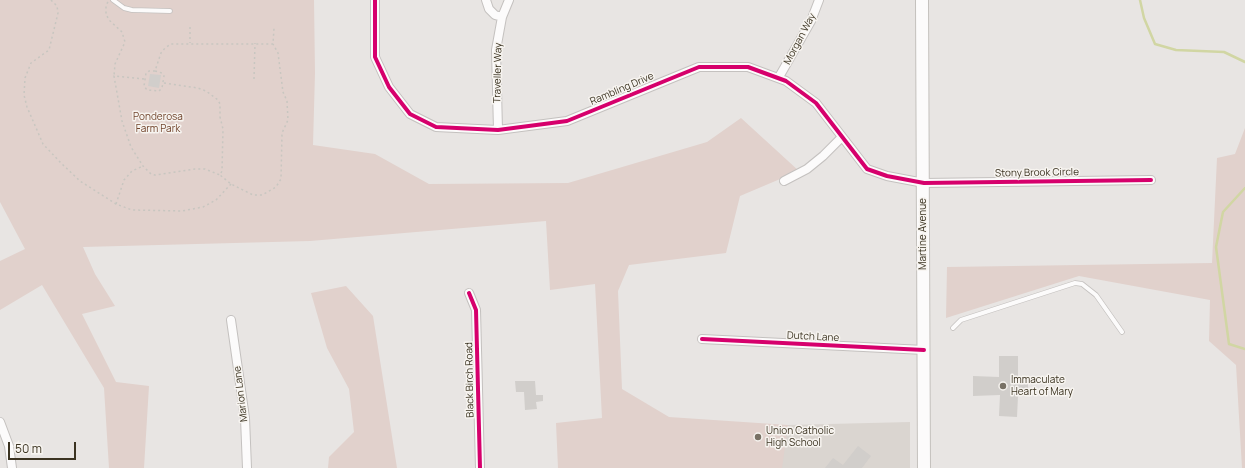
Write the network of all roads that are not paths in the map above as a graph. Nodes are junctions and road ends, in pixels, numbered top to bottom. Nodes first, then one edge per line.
1 (113, 0) edge
2 (375, 0) edge
3 (486, 0) edge
4 (509, 0) edge
5 (819, 0) edge
6 (922, 0) edge
7 (170, 11) dead end
8 (502, 17) junction
9 (779, 77) junction
10 (498, 130) junction
11 (842, 137) junction
12 (1151, 180) dead end
13 (784, 181) dead end
14 (923, 183) junction
15 (469, 293) dead end
16 (231, 320) dead end
17 (953, 328) dead end
18 (1122, 332) dead end
19 (702, 339) dead end
20 (924, 350) junction
21 (0, 422) edge
22 (12, 468) edge
23 (247, 468) edge
24 (480, 468) edge
25 (924, 468) edge

1 - 7 lane
2 - 10 street, Rambling Drive
3 - 8 street
4 - 8 street, Traveller Way
5 - 9 street, Morgan Way
6 - 14 main road, Martine Avenue
8 - 10 street, Traveller Way
9 - 10 street, Rambling Drive
9 - 11 street, Rambling Drive
11 - 13 street
11 - 14 street, Rambling Drive
12 - 14 street, Stony Brook Circle
14 - 20 main road, Martine Avenue
15 - 24 street, Black Birch Road
16 - 23 street, Marion Lane
17 - 18 lane
19 - 20 street, Dutch Lane
20 - 25 main road, Martine Avenue
21 - 22 street

